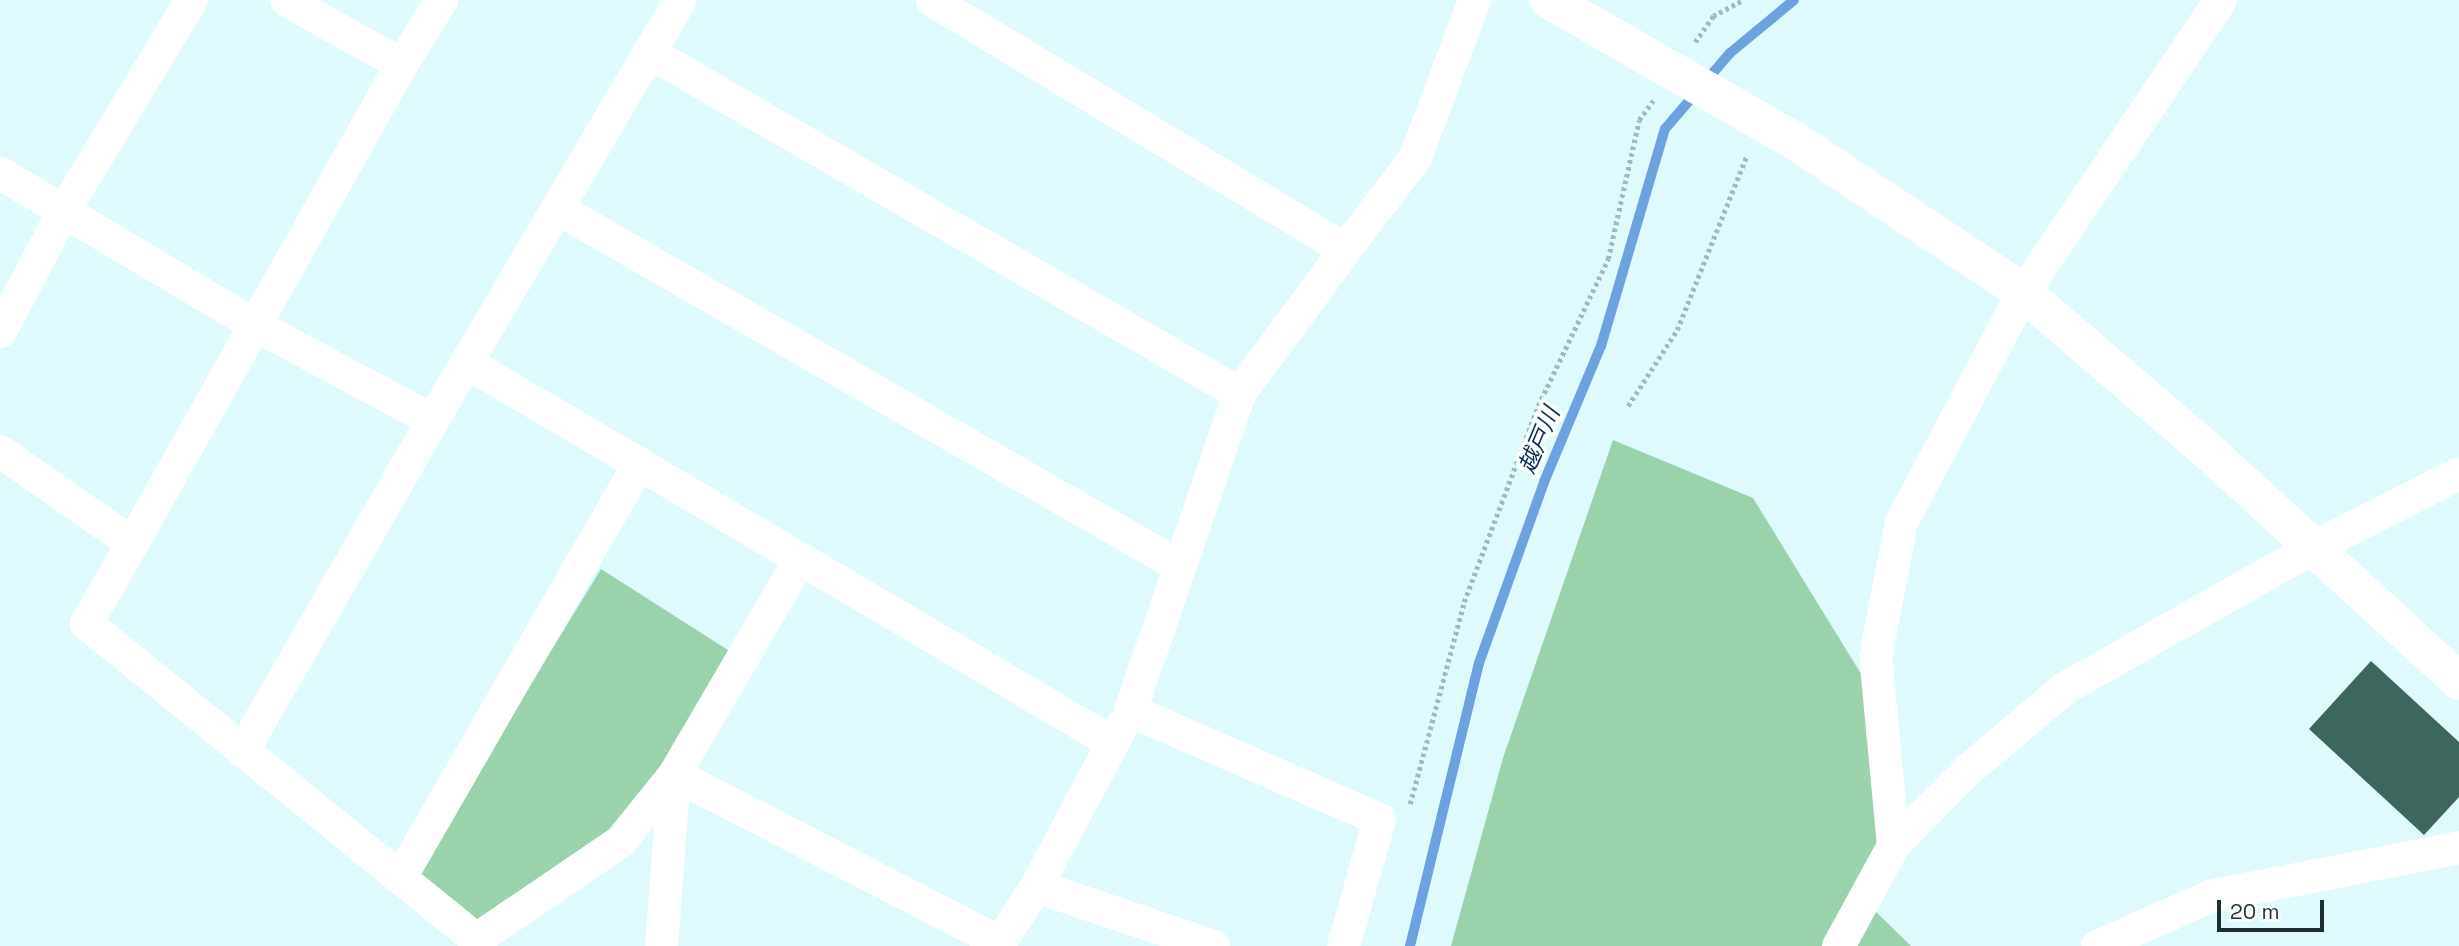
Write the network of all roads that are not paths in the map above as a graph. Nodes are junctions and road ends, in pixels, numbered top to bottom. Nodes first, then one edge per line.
1 (191, 0) edge
2 (286, 0) edge
3 (441, 0) edge
4 (679, 0) edge
5 (932, 0) edge
6 (1474, 0) edge
7 (1549, 0) edge
8 (2220, 0) edge
9 (649, 52) junction
10 (401, 64) junction
11 (0, 173) edge
12 (557, 208) junction
13 (63, 211) junction
14 (1345, 249) junction
15 (2023, 292) junction
16 (257, 327) junction
17 (0, 331) edge
18 (467, 362) junction
19 (1239, 393) junction
20 (432, 420) junction
21 (0, 451) edge
22 (639, 463) junction
23 (2459, 473) edge
24 (132, 542) junction
25 (2314, 547) junction
26 (800, 558) junction
27 (1178, 565) junction
28 (2459, 681) edge
29 (1130, 710) junction
30 (1112, 742) junction
31 (242, 751) junction
32 (674, 774) junction
33 (1893, 845) junction
34 (2459, 847) edge
35 (400, 877) junction
36 (1036, 886) junction
37 (998, 944) edge
38 (661, 946) edge
39 (1213, 946) edge
40 (1342, 946) edge
41 (1838, 946) edge
42 (2097, 946) edge

1 - 13 street
2 - 10 street
3 - 10 street
4 - 9 street
5 - 14 street
6 - 14 street
7 - 15 street
8 - 15 street
9 - 12 street
9 - 19 street
10 - 16 street
11 - 13 street
12 - 18 street
12 - 27 street
13 - 16 street
13 - 17 street
14 - 19 street
15 - 25 street
15 - 33 street
16 - 20 street
16 - 24 street
18 - 20 street
18 - 22 street
19 - 27 street
20 - 31 street
21 - 24 street
22 - 26 street
22 - 35 street
23 - 25 street
24 - 31 street
25 - 28 street
25 - 33 street
26 - 30 street
26 - 32 street
27 - 29 street
29 - 30 street
29 - 40 street
30 - 36 street
31 - 35 street
32 - 35 street
32 - 37 street
32 - 38 street
33 - 41 street
34 - 42 street
36 - 37 street
36 - 39 street

